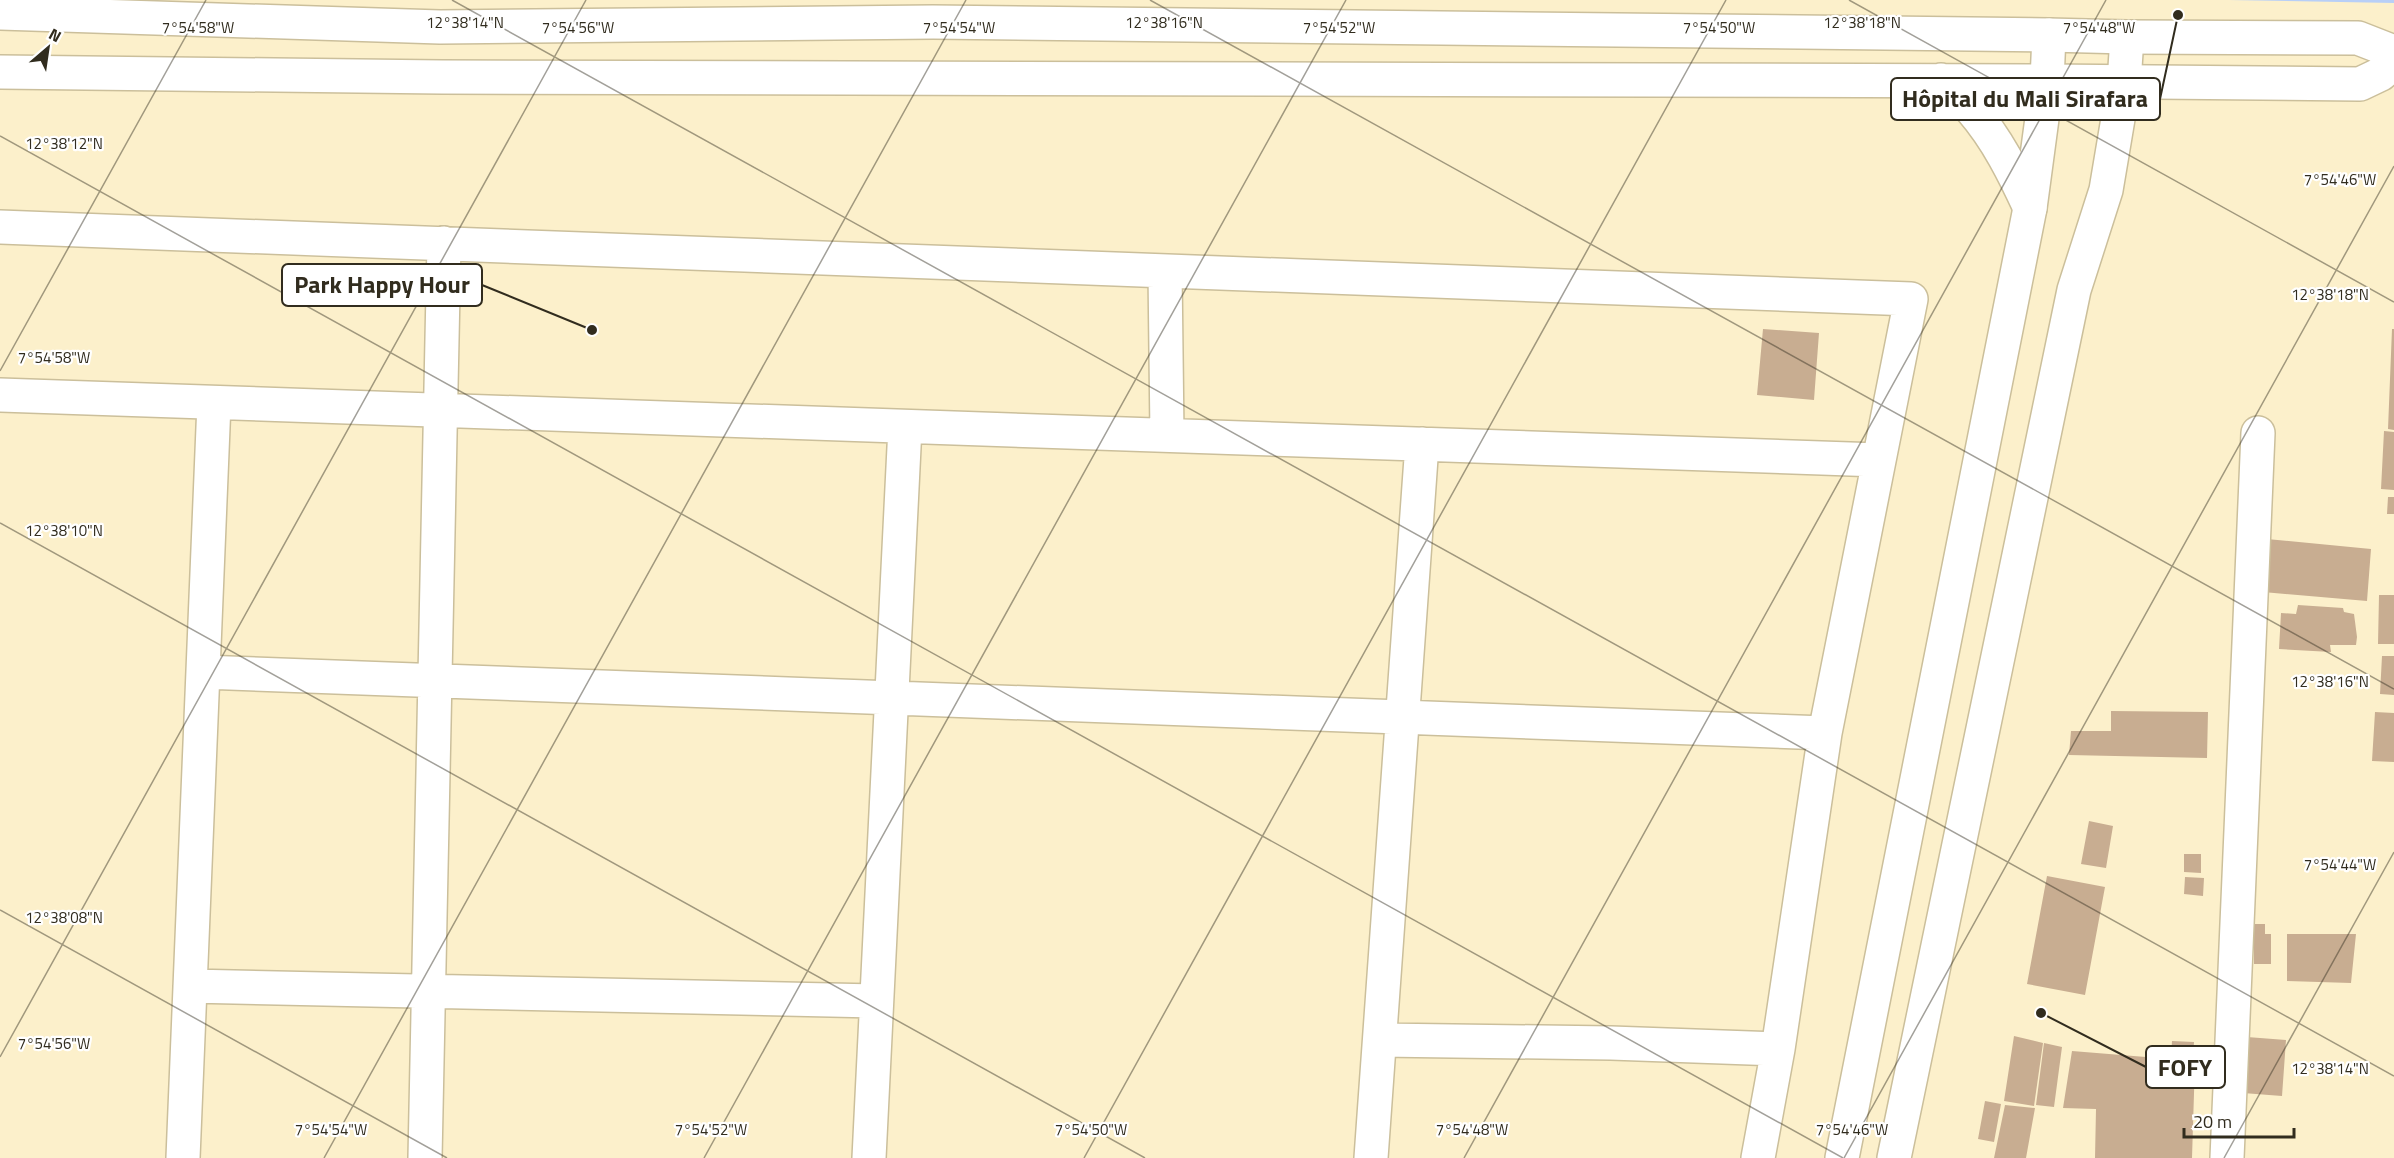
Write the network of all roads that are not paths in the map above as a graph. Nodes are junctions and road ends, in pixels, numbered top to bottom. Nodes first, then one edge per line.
1 (0, 13) edge
2 (2049, 35) junction
3 (2127, 37) junction
4 (2394, 52) edge
5 (2394, 63) edge
6 (0, 72) edge
7 (1941, 81) junction
8 (2047, 81) junction
9 (2124, 83) junction
10 (2030, 208) junction
11 (0, 227) edge
12 (444, 243) junction
13 (1165, 271) junction
14 (0, 395) edge
15 (214, 403) junction
16 (441, 410) junction
17 (905, 426) junction
18 (2258, 433) dead end
19 (1167, 435) junction
20 (1422, 444) junction
21 (1879, 460) junction
22 (203, 672) junction
23 (435, 681) junction
24 (891, 698) junction
25 (1402, 717) junction
26 (1825, 733) junction
27 (190, 986) junction
28 (429, 992) junction
29 (876, 1001) junction
30 (1380, 1040) junction
31 (1778, 1049) junction
32 (183, 1158) edge
33 (425, 1158) edge
34 (869, 1158) edge
35 (1371, 1158) edge
36 (1758, 1158) edge
37 (1842, 1158) edge
38 (1894, 1158) edge
39 (2227, 1158) edge

1 - 2 street
2 - 3 street
2 - 8 street
3 - 4 street
3 - 9 street
5 - 9 street
6 - 7 street
7 - 8 street
7 - 10 street
8 - 9 street
8 - 10 street
9 - 38 street
10 - 37 street
11 - 12 street
12 - 13 street
12 - 16 street
13 - 19 street
13 - 21 street
14 - 15 street
15 - 16 street
15 - 22 street
16 - 17 street
16 - 23 street
17 - 19 street
17 - 24 street
18 - 39 street
19 - 20 street
20 - 21 street
20 - 25 street
21 - 26 street
22 - 23 street
22 - 27 street
23 - 24 street
23 - 28 street
24 - 25 street
24 - 29 street
25 - 26 street
25 - 30 street
26 - 31 street
27 - 28 street
27 - 32 street
28 - 29 street
28 - 33 street
29 - 34 street
30 - 31 street
30 - 35 street
31 - 36 street

